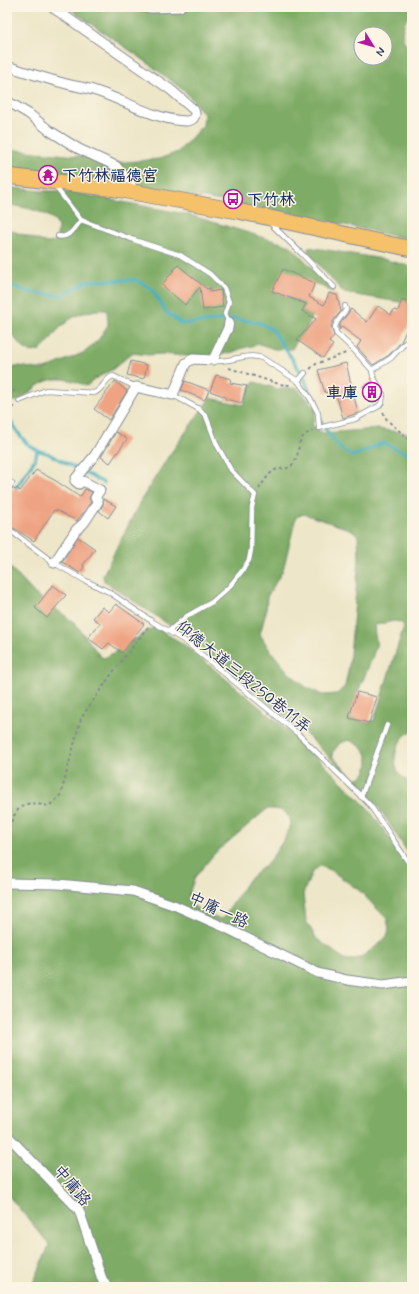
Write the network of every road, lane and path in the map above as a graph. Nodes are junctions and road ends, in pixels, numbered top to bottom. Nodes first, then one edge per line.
1 (52, 7) edge
2 (142, 7) edge
3 (180, 7) edge
4 (7, 66) edge
5 (7, 101) edge
6 (7, 176) edge
7 (52, 182) junction
8 (135, 193) junction
9 (263, 217) junction
10 (81, 220) junction
11 (58, 236) dead end
12 (412, 249) edge
13 (334, 287) dead end
14 (345, 306) dead end
15 (227, 318) joint
16 (412, 338) edge
17 (354, 350) junction
18 (193, 359) junction
19 (214, 361) junction
20 (372, 370) junction
21 (305, 373) joint
22 (299, 380) junction
23 (136, 387) junction
24 (173, 395) junction
25 (20, 401) dead end
26 (379, 406) junction
27 (319, 428) junction
28 (412, 442) edge
29 (7, 480) edge
30 (7, 490) edge
31 (255, 495) junction
32 (7, 528) edge
33 (54, 563) junction
34 (153, 622) junction
35 (169, 631) junction
36 (387, 725) dead end
37 (361, 797) junction
38 (7, 832) edge
39 (412, 868) edge
40 (7, 882) edge
41 (412, 981) edge
42 (7, 1136) edge
43 (107, 1287) edge

1 - 4 street
2 - 3 street
5 - 8 street
6 - 7 main road
7 - 8 main road
7 - 10 lane
8 - 9 main road
9 - 12 main road
9 - 13 lane
10 - 11 lane
10 - 15 lane
14 - 17 lane
15 - 18 street
16 - 20 lane
17 - 20 lane
17 - 21 path
18 - 19 lane
18 - 24 street
19 - 22 path
19 - 22 lane
20 - 26 lane
21 - 22 lane
22 - 27 lane
23 - 24 street
23 - 25 lane
23 - 33 street
24 - 31 lane
26 - 27 lane
26 - 28 path
27 - 31 path
29 - 30 lane
31 - 35 lane
32 - 33 lane, 仰德大道三段250巷11弄
33 - 34 lane, 仰德大道三段250巷11弄
34 - 35 lane, 仰德大道三段250巷11弄
34 - 38 path
35 - 37 lane, 仰德大道三段250巷11弄
36 - 37 lane
37 - 39 lane, 仰德大道三段250巷11弄
40 - 41 street, 中庸一路
42 - 43 street, 中庸路

